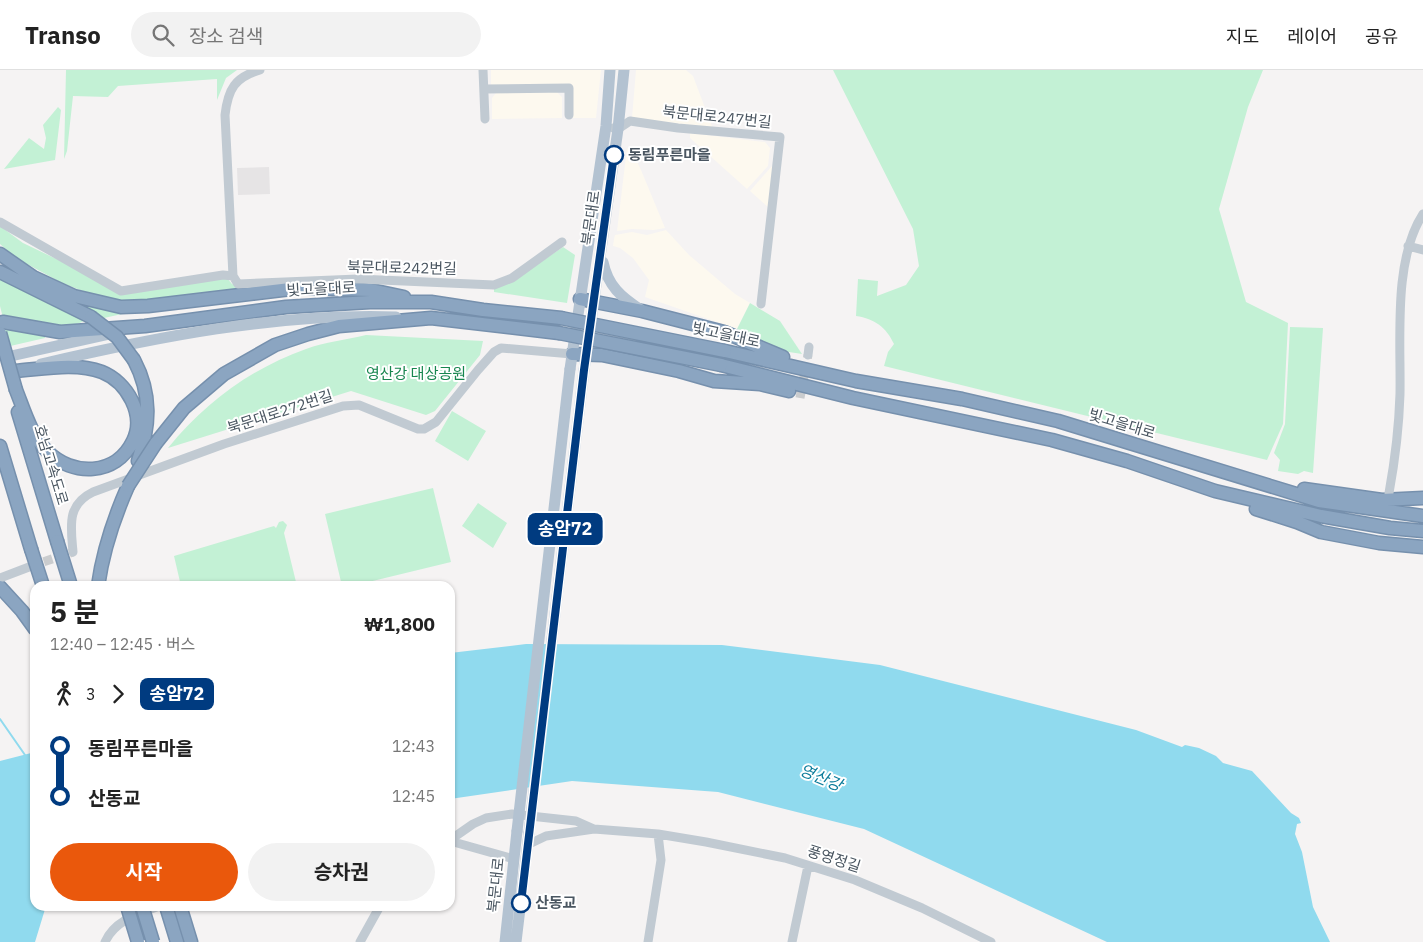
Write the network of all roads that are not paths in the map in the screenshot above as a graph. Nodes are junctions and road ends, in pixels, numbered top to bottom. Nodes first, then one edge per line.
1 (260, 70) edge
2 (483, 70) edge
3 (610, 70) edge
4 (624, 70) edge
5 (484, 89) junction
6 (569, 115) dead end
7 (485, 119) dead end
8 (606, 126) junction
9 (618, 128) junction
10 (1423, 214) edge
11 (0, 222) edge
12 (562, 242) dead end
13 (1408, 246) junction
14 (1423, 250) edge
15 (0, 254) edge
16 (601, 255) junction
17 (0, 272) edge
18 (233, 276) junction
19 (580, 299) junction
20 (431, 302) junction
21 (594, 302) junction
22 (762, 304) dead end
23 (642, 311) junction
24 (431, 318) junction
25 (145, 326) junction
26 (2, 328) edge
27 (572, 354) junction
28 (6, 355) edge
29 (587, 355) junction
30 (15, 371) joint
31 (856, 381) junction
32 (13, 389) junction
33 (853, 398) junction
34 (0, 446) edge
35 (1260, 483) junction
36 (128, 486) junction
37 (1215, 491) junction
38 (1389, 493) dead end
39 (1423, 498) edge
40 (1423, 516) edge
41 (1423, 531) edge
42 (1423, 547) edge
43 (74, 552) dead end
44 (29, 567) tunnel mouth
45 (0, 578) edge
46 (42, 581) edge
47 (69, 581) edge
48 (99, 581) edge
49 (0, 587) edge
50 (30, 622) edge
51 (594, 829) junction
52 (658, 834) junction
53 (455, 837) edge
54 (455, 842) edge
55 (528, 845) junction
56 (514, 859) junction
57 (808, 866) junction
58 (129, 911) edge
59 (144, 911) edge
60 (147, 911) edge
61 (168, 911) edge
62 (182, 911) edge
63 (377, 911) edge
64 (106, 942) edge
65 (138, 942) edge
66 (153, 942) edge
67 (177, 942) edge
68 (191, 942) edge
69 (360, 942) edge
70 (505, 942) edge
71 (516, 942) edge
72 (648, 942) edge
73 (792, 942) edge
74 (991, 942) edge

1 - 18 street
2 - 5 street
3 - 8 main road, 북문대로
4 - 9 main road, 북문대로
5 - 6 street
5 - 7 street
8 - 9 street, 북문대로247번길
8 - 19 main road, 북문대로
9 - 16 main road, 북문대로
9 - 22 street, 북문대로247번길
10 - 13 street
11 - 18 street, 북문대로242번길
12 - 18 street, 북문대로242번길
13 - 14 street
13 - 38 street
15 - 20 highway
16 - 21 main road, 북문대로
16 - 23 main road
17 - 36 highway, bridge
19 - 21 highway
19 - 27 main road, 북문대로
20 - 25 highway, 빛고을대로
20 - 31 highway, 빛고을대로, bridge
21 - 23 highway
21 - 29 main road, 북문대로
23 - 31 highway
24 - 30 main road, 빛고을대로
24 - 33 highway, 빛고을대로, bridge
24 - 36 highway, bridge
25 - 26 highway
25 - 28 main road, 빛고을대로
26 - 32 highway, bridge
27 - 29 highway
27 - 43 street, 북문대로272번길
27 - 56 main road, 북문대로, bridge
28 - 32 highway, 호남고속도로
29 - 33 highway
29 - 55 main road, 북문대로, bridge
30 - 32 highway
31 - 35 highway, 빛고을대로
32 - 47 highway, 호남고속도로, bridge
33 - 37 highway, 빛고을대로
34 - 46 highway, bridge
35 - 39 highway
35 - 40 highway, 빛고을대로
36 - 48 highway
37 - 41 highway, 빛고을대로
37 - 42 highway
44 - 45 street
49 - 50 highway
51 - 52 street, 풍영정길
51 - 53 street, 풍영정길
51 - 55 street
52 - 57 street, 풍영정길
52 - 72 street
54 - 56 street
55 - 71 main road, 북문대로
56 - 70 main road, 북문대로
57 - 73 street
57 - 74 street, 풍영정길
58 - 65 highway, bridge
59 - 66 highway, bridge
60 - 64 street
61 - 67 highway
62 - 68 highway
63 - 69 street

